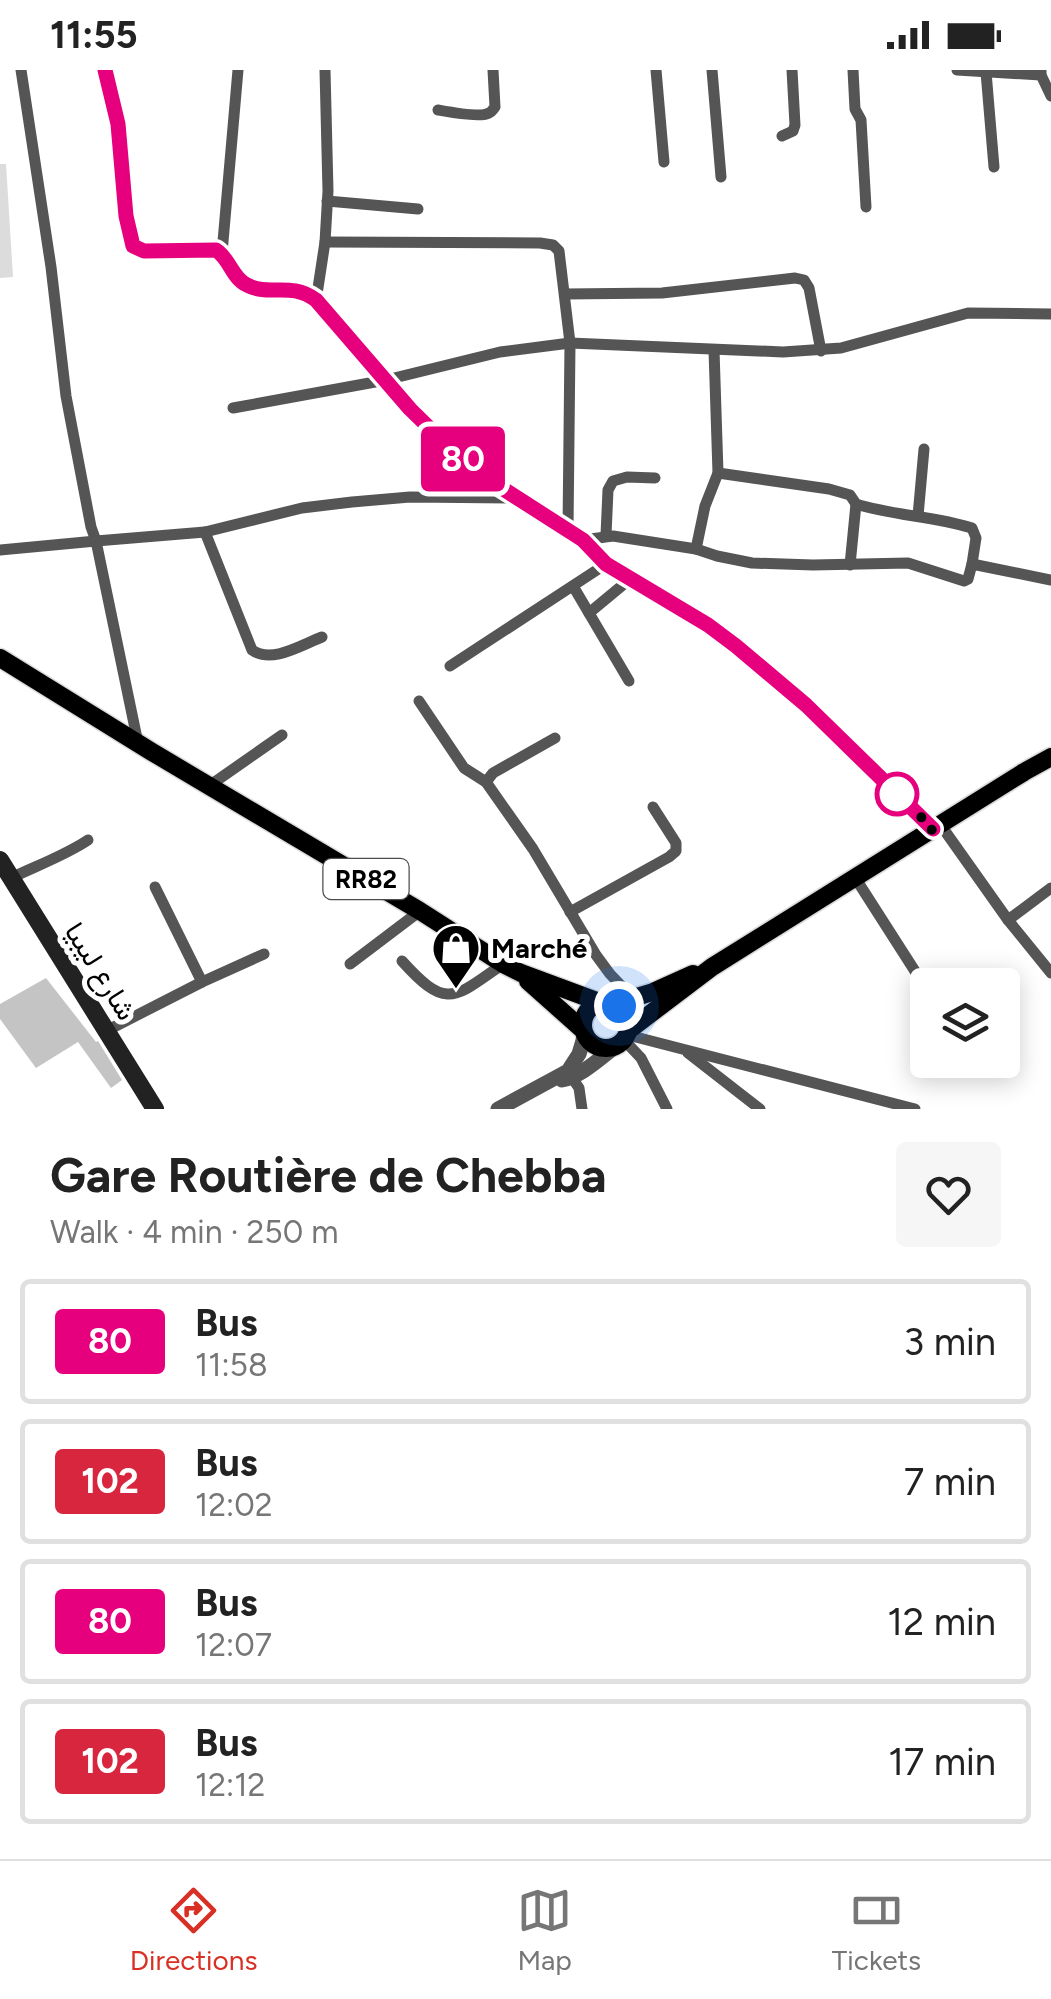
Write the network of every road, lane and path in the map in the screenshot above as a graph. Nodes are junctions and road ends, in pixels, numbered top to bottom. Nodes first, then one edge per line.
1 (21, 70) edge
2 (105, 70) edge
3 (238, 70) edge
4 (325, 70) edge
5 (493, 70) edge
6 (656, 70) edge
7 (712, 70) edge
8 (792, 70) edge
9 (853, 70) edge
10 (957, 70) edge
11 (986, 72) edge
12 (1041, 72) edge
13 (1051, 96) edge
14 (438, 110) dead end
15 (782, 136) dead end
16 (664, 162) dead end
17 (994, 166) dead end
18 (721, 177) dead end
19 (327, 200) junction
20 (866, 207) dead end
21 (418, 209) dead end
22 (325, 242) junction
23 (222, 253) junction
24 (565, 294) junction
25 (316, 300) junction
26 (1051, 314) edge
27 (570, 343) junction
28 (714, 350) junction
29 (822, 350) junction
30 (386, 380) junction
31 (233, 408) dead end
32 (924, 449) dead end
33 (718, 473) junction
34 (655, 478) dead end
35 (521, 498) junction
36 (856, 504) junction
37 (918, 516) junction
38 (568, 530) junction
39 (205, 532) junction
40 (606, 535) junction
41 (96, 540) junction
42 (583, 540) junction
43 (696, 549) junction
44 (0, 550) edge
45 (606, 564) junction
46 (850, 564) junction
47 (972, 564) junction
48 (630, 579) junction
49 (1051, 580) edge
50 (572, 586) junction
51 (589, 614) junction
52 (322, 637) dead end
53 (0, 658) edge
54 (450, 666) dead end
55 (630, 681) dead end
56 (419, 701) dead end
57 (282, 736) dead end
58 (556, 738) dead end
59 (138, 743) junction
60 (1051, 757) edge
61 (486, 782) junction
62 (209, 786) junction
63 (653, 807) dead end
64 (937, 826) junction
65 (88, 840) dead end
66 (0, 860) edge
67 (11, 878) junction
68 (856, 879) junction
69 (155, 887) dead end
70 (1051, 888) edge
71 (420, 911) junction
72 (570, 912) junction
73 (1008, 920) junction
74 (264, 954) dead end
75 (402, 961) dead end
76 (350, 964) dead end
77 (504, 964) junction
78 (712, 967) junction
79 (913, 968) edge
80 (1051, 973) edge
81 (521, 974) junction
82 (202, 982) junction
83 (618, 1002) junction
84 (106, 1031) junction
85 (584, 1032) junction
86 (624, 1038) junction
87 (684, 1050) junction
88 (569, 1075) junction
89 (155, 1109) edge
90 (498, 1109) edge
91 (582, 1109) edge
92 (667, 1109) edge
93 (760, 1109) edge
94 (915, 1109) edge

1 - 41 street
2 - 23 street
3 - 23 street
4 - 19 street
5 - 14 street
6 - 16 street
7 - 18 street
8 - 15 street
9 - 20 street
10 - 11 street
11 - 12 street
11 - 17 street
12 - 13 street
19 - 21 street
19 - 22 street
22 - 24 street
22 - 25 street
23 - 25 street
24 - 27 street
24 - 29 street
25 - 30 street
26 - 29 street
27 - 28 street
27 - 30 street
27 - 38 street
28 - 29 street
28 - 33 street
30 - 31 street
30 - 35 street
32 - 37 street
33 - 36 street
33 - 43 street
34 - 40 street
35 - 38 street
35 - 39 street
36 - 37 street
36 - 46 street
37 - 47 street
38 - 42 street
39 - 41 street
39 - 52 street
40 - 42 street
40 - 43 street
41 - 44 street
41 - 59 street
42 - 45 street
43 - 46 street
45 - 48 street
45 - 50 street
46 - 47 street
47 - 49 street
48 - 51 street
48 - 64 street
50 - 51 street
50 - 54 street
51 - 55 street
53 - 59 main road, RR82
56 - 61 street
57 - 62 street
58 - 61 street
59 - 62 main road, RR82
60 - 64 main road
61 - 72 street
62 - 71 main road, RR82
63 - 72 street
64 - 68 main road
64 - 73 street
65 - 67 street
66 - 67 main road, شارع ليبيا
67 - 84 main road, شارع ليبيا
68 - 78 main road
68 - 79 street
69 - 82 street
70 - 73 street
71 - 76 street
71 - 77 main road, RR82
72 - 83 street
73 - 80 street
74 - 82 street
75 - 77 street
77 - 81 main road, RR82
78 - 83 main road
78 - 86 main road
81 - 83 main road, RR82
81 - 85 main road, RR82
82 - 84 street
83 - 85 main road
83 - 86 main road
84 - 89 main road, شارع ليبيا
85 - 86 main road, RR82
85 - 88 street
86 - 87 street
86 - 88 street
86 - 92 street
87 - 93 street
87 - 94 street
88 - 90 street
88 - 91 street

